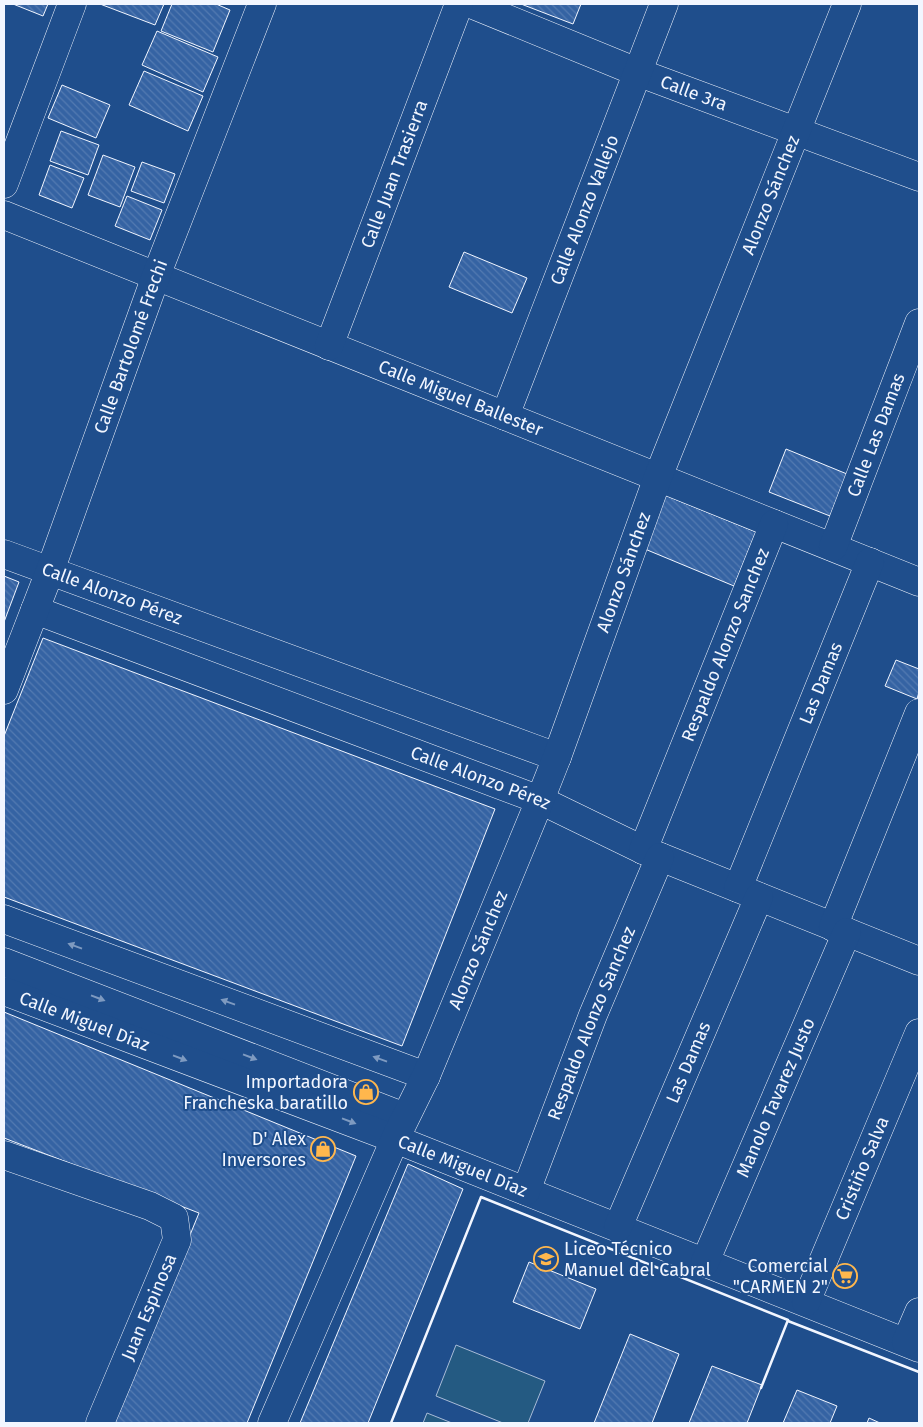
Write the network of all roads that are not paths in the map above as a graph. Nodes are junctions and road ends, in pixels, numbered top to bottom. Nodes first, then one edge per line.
1 (72, 4) edge
2 (262, 4) edge
3 (458, 4) edge
4 (471, 4) edge
5 (664, 4) edge
6 (847, 4) edge
7 (637, 72) junction
8 (796, 132) junction
9 (919, 176) edge
10 (4, 184) edge
11 (4, 215) edge
12 (156, 276) junction
13 (919, 323) edge
14 (329, 346) junction
15 (505, 416) junction
16 (658, 477) junction
17 (774, 524) junction
18 (833, 547) junction
19 (4, 554) edge
20 (870, 562) junction
21 (50, 571) junction
22 (919, 582) edge
23 (35, 610) junction
24 (4, 690) edge
25 (919, 713) edge
26 (557, 757) junction
27 (540, 800) junction
28 (651, 854) junction
29 (748, 892) junction
30 (4, 919) edge
31 (840, 929) junction
32 (919, 961) edge
33 (4, 962) edge
34 (4, 991) edge
35 (919, 1033) edge
36 (426, 1076) junction
37 (400, 1128) junction
38 (4, 1155) edge
39 (526, 1191) junction
40 (618, 1227) junction
41 (704, 1262) junction
42 (806, 1302) junction
43 (919, 1312) edge
44 (913, 1345) edge
45 (100, 1423) edge
46 (272, 1423) edge

1 - 10 street
2 - 12 street, Calle Bartolomé Frechi
3 - 14 street, Calle Juan Trasierra
4 - 7 street, Calle 3ra
5 - 7 street, Calle Alonzo Vallejo
6 - 8 street, Alonzo Sánchez
7 - 8 street, Calle 3ra
7 - 15 street, Calle Alonzo Vallejo
8 - 9 street, Calle 3ra
8 - 16 street, Alonzo Sánchez
11 - 12 street, Calle Miguel Ballester
12 - 14 street, Calle Miguel Ballester
12 - 21 street, Calle Bartolomé Frechi
13 - 18 street, Calle Las Damas
14 - 15 street, Calle Miguel Ballester
15 - 16 street, Calle Miguel Ballester
16 - 17 street, Calle Miguel Ballester
16 - 26 street, Alonzo Sánchez
17 - 18 street, Calle Miguel Ballester
17 - 28 street, Respaldo Alonzo Sanchez
18 - 20 street, Calle Miguel Ballester
19 - 21 street, Calle Alonzo Pérez
20 - 22 street, Calle Miguel Ballester
20 - 29 street, Las Damas
21 - 23 street, Calle Bartolomé Frechi
21 - 26 street, Calle Alonzo Pérez
23 - 24 street, Calle Bartolomé Frechi
23 - 27 street, Calle Alonzo Pérez
25 - 31 street, Manolo Tavarez Justo
26 - 27 street, Alonzo Sánchez
27 - 28 street, Calle Alonzo Pérez
27 - 36 street, Alonzo Sánchez
28 - 29 street, Calle Alonzo Pérez
28 - 39 street, Respaldo Alonzo Sanchez
29 - 31 street, Calle Alonzo Pérez
29 - 40 street, Las Damas
36 -> 30 street
31 - 32 street, Calle Alonzo Pérez
31 - 41 street, Manolo Tavarez Justo
33 -> 37 street, Calle Miguel Díaz
34 -> 37 street, Calle Miguel Díaz
35 - 42 street, Cristiño Salva
36 - 37 street, Alonzo Sánchez
37 - 39 street, Calle Miguel Díaz
37 - 46 street, Alonzo Sánchez
38 - 45 street, Juan Espinosa
39 - 40 street, Calle Miguel Díaz
40 - 41 street, Calle Miguel Díaz
41 - 42 street, Calle Miguel Díaz
42 - 44 street, Calle Miguel Díaz
43 - 44 street

